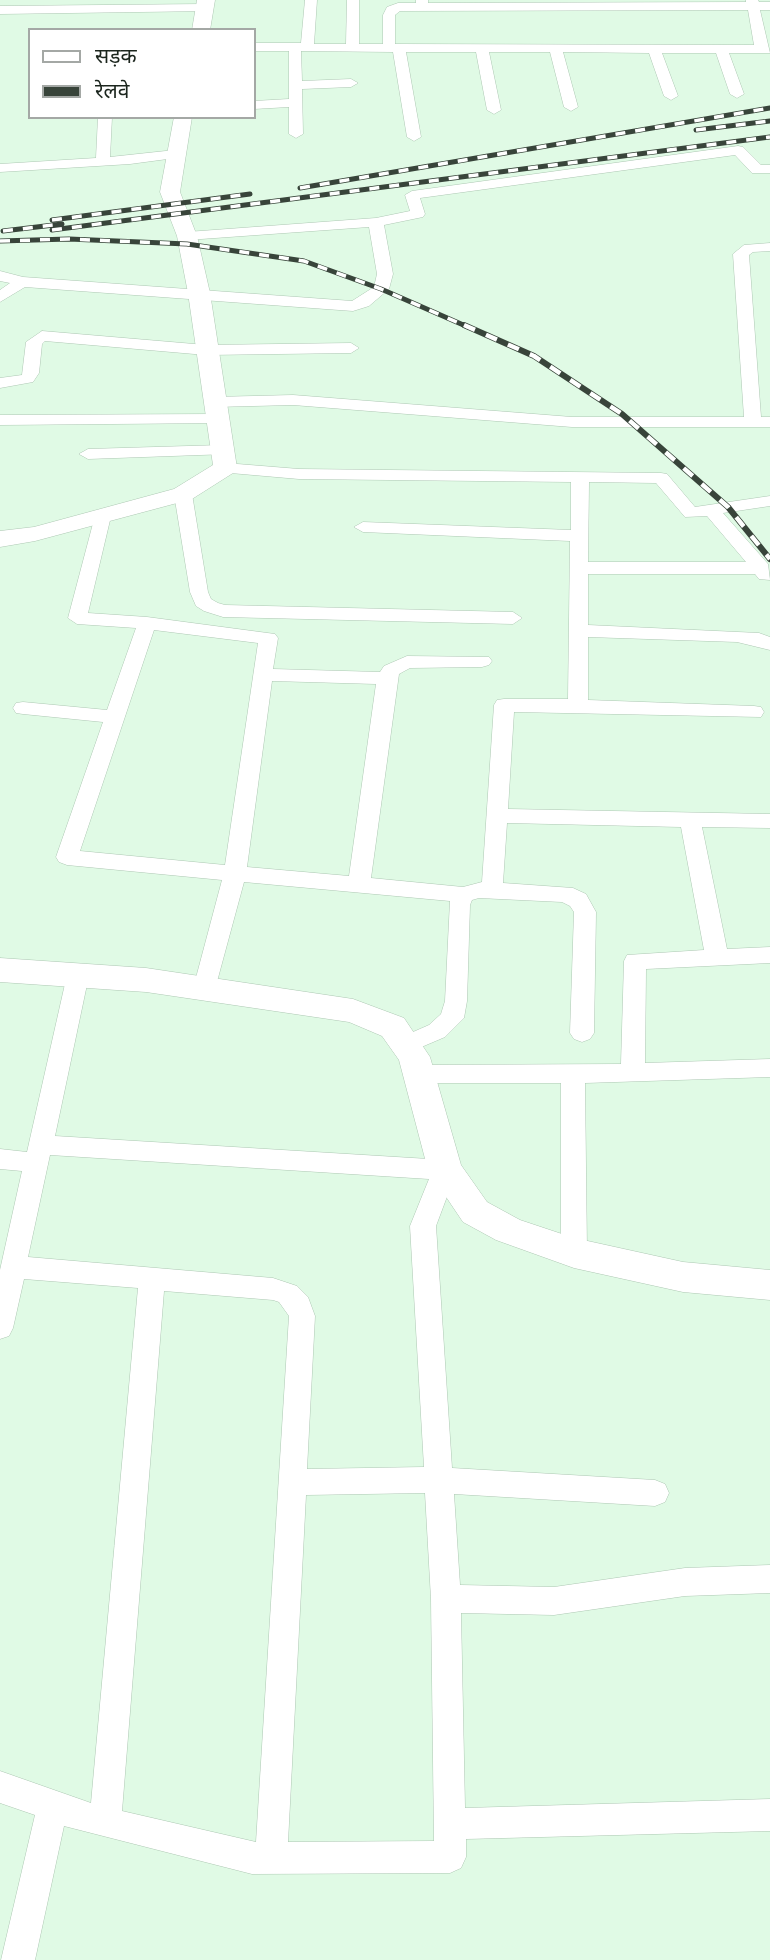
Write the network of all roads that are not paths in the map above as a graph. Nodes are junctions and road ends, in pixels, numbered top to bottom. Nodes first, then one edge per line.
1 (311, 0) edge
2 (354, 0) edge
3 (753, 3) edge
4 (206, 4) edge
5 (422, 4) edge
6 (87, 5) edge
7 (770, 6) edge
8 (0, 10) edge
9 (763, 23) edge
10 (201, 28) edge
11 (256, 47) edge
12 (301, 48) junction
13 (352, 48) junction
14 (394, 48) junction
15 (482, 48) junction
16 (555, 48) junction
17 (654, 48) junction
18 (721, 48) junction
19 (765, 49) edge
20 (351, 83) dead end
21 (296, 85) junction
22 (737, 93) dead end
23 (671, 96) dead end
24 (296, 103) junction
25 (256, 105) edge
26 (571, 107) dead end
27 (494, 110) dead end
28 (105, 119) edge
29 (183, 119) edge
30 (296, 134) dead end
31 (414, 137) dead end
32 (175, 154) junction
33 (103, 161) junction
34 (0, 168) edge
35 (770, 169) edge
36 (376, 222) junction
37 (187, 236) junction
38 (770, 247) edge
39 (0, 276) edge
40 (22, 282) junction
41 (199, 293) junction
42 (0, 297) edge
43 (351, 348) dead end
44 (206, 350) junction
45 (0, 383) edge
46 (215, 410) junction
47 (0, 420) edge
48 (762, 422) edge
49 (88, 454) dead end
50 (224, 459) junction
51 (580, 477) junction
52 (183, 494) junction
53 (770, 501) edge
54 (711, 510) junction
55 (102, 516) junction
56 (363, 527) dead end
57 (579, 536) junction
58 (0, 539) edge
59 (579, 568) junction
60 (765, 574) edge
61 (513, 618) dead end
62 (147, 623) junction
63 (579, 631) junction
64 (770, 644) edge
65 (482, 661) dead end
66 (263, 675) junction
67 (387, 678) junction
68 (578, 706) junction
69 (23, 708) dead end
70 (754, 712) dead end
71 (115, 717) junction
72 (497, 816) junction
73 (690, 819) junction
74 (770, 821) edge
75 (235, 873) junction
76 (359, 885) junction
77 (492, 889) junction
78 (464, 895) junction
79 (770, 955) edge
80 (717, 957) junction
81 (0, 970) edge
82 (78, 975) junction
83 (204, 989) junction
84 (582, 1033) dead end
85 (411, 1059) junction
86 (770, 1068) edge
87 (573, 1073) junction
88 (634, 1073) junction
89 (39, 1154) junction
90 (0, 1159) edge
91 (445, 1170) junction
92 (10, 1253) edge
93 (574, 1253) junction
94 (152, 1278) junction
95 (770, 1285) edge
96 (0, 1328) edge
97 (439, 1480) junction
98 (293, 1482) junction
99 (656, 1493) dead end
100 (770, 1579) edge
101 (446, 1599) junction
102 (0, 1787) edge
103 (53, 1806) junction
104 (770, 1815) edge
105 (105, 1822) junction
106 (450, 1824) junction
107 (271, 1857) junction
108 (18, 1960) edge

1 - 12 street
2 - 13 street
3 - 5 street
3 - 7 street
3 - 9 street
4 - 6 street
4 - 10 street
5 - 14 street
6 - 8 street
9 - 19 street
11 - 12 street
12 - 13 street
12 - 21 street
13 - 14 street
14 - 15 street
14 - 31 street
15 - 16 street
15 - 27 street
16 - 17 street
16 - 26 street
17 - 18 street
17 - 23 street
18 - 19 street
18 - 22 street
20 - 21 street
21 - 24 street
24 - 25 street
24 - 30 street
28 - 33 street
29 - 32 street
32 - 33 street
32 - 37 street
33 - 34 street
35 - 36 street
36 - 37 street
36 - 41 street
37 - 41 street
38 - 48 street
39 - 40 street
40 - 41 street
40 - 42 street
41 - 44 street
43 - 44 street
44 - 45 street
44 - 46 street
46 - 47 street
46 - 48 street
46 - 50 street
49 - 50 street
50 - 51 street
50 - 52 street
51 - 54 street
51 - 57 street
52 - 55 street
52 - 61 street
53 - 54 street
54 - 60 street
55 - 58 street
55 - 62 street
56 - 57 street
57 - 59 street
59 - 60 street
59 - 63 street
62 - 66 street
62 - 71 street
63 - 64 street
63 - 68 street
65 - 67 street
66 - 67 street
66 - 75 street
67 - 76 street
68 - 70 street
68 - 72 street
69 - 71 street
71 - 75 street
72 - 73 street
72 - 77 street
73 - 74 street
73 - 80 street
75 - 76 street
75 - 83 street
76 - 78 street
77 - 78 street
77 - 84 street
78 - 85 street
79 - 80 street
80 - 88 street
81 - 82 street
82 - 83 street
82 - 89 street
83 - 85 street
85 - 87 street
85 - 91 street
86 - 88 street
87 - 88 street
87 - 93 street
89 - 90 street
89 - 91 street
89 - 92 street
91 - 93 street
91 - 97 street
92 - 94 street
92 - 96 street
93 - 95 street
94 - 98 street
94 - 105 street
97 - 98 street
97 - 99 street
97 - 101 street
98 - 107 street
100 - 101 street
101 - 106 street
102 - 103 street
103 - 105 street
103 - 108 street
104 - 106 street
105 - 107 street
106 - 107 street

